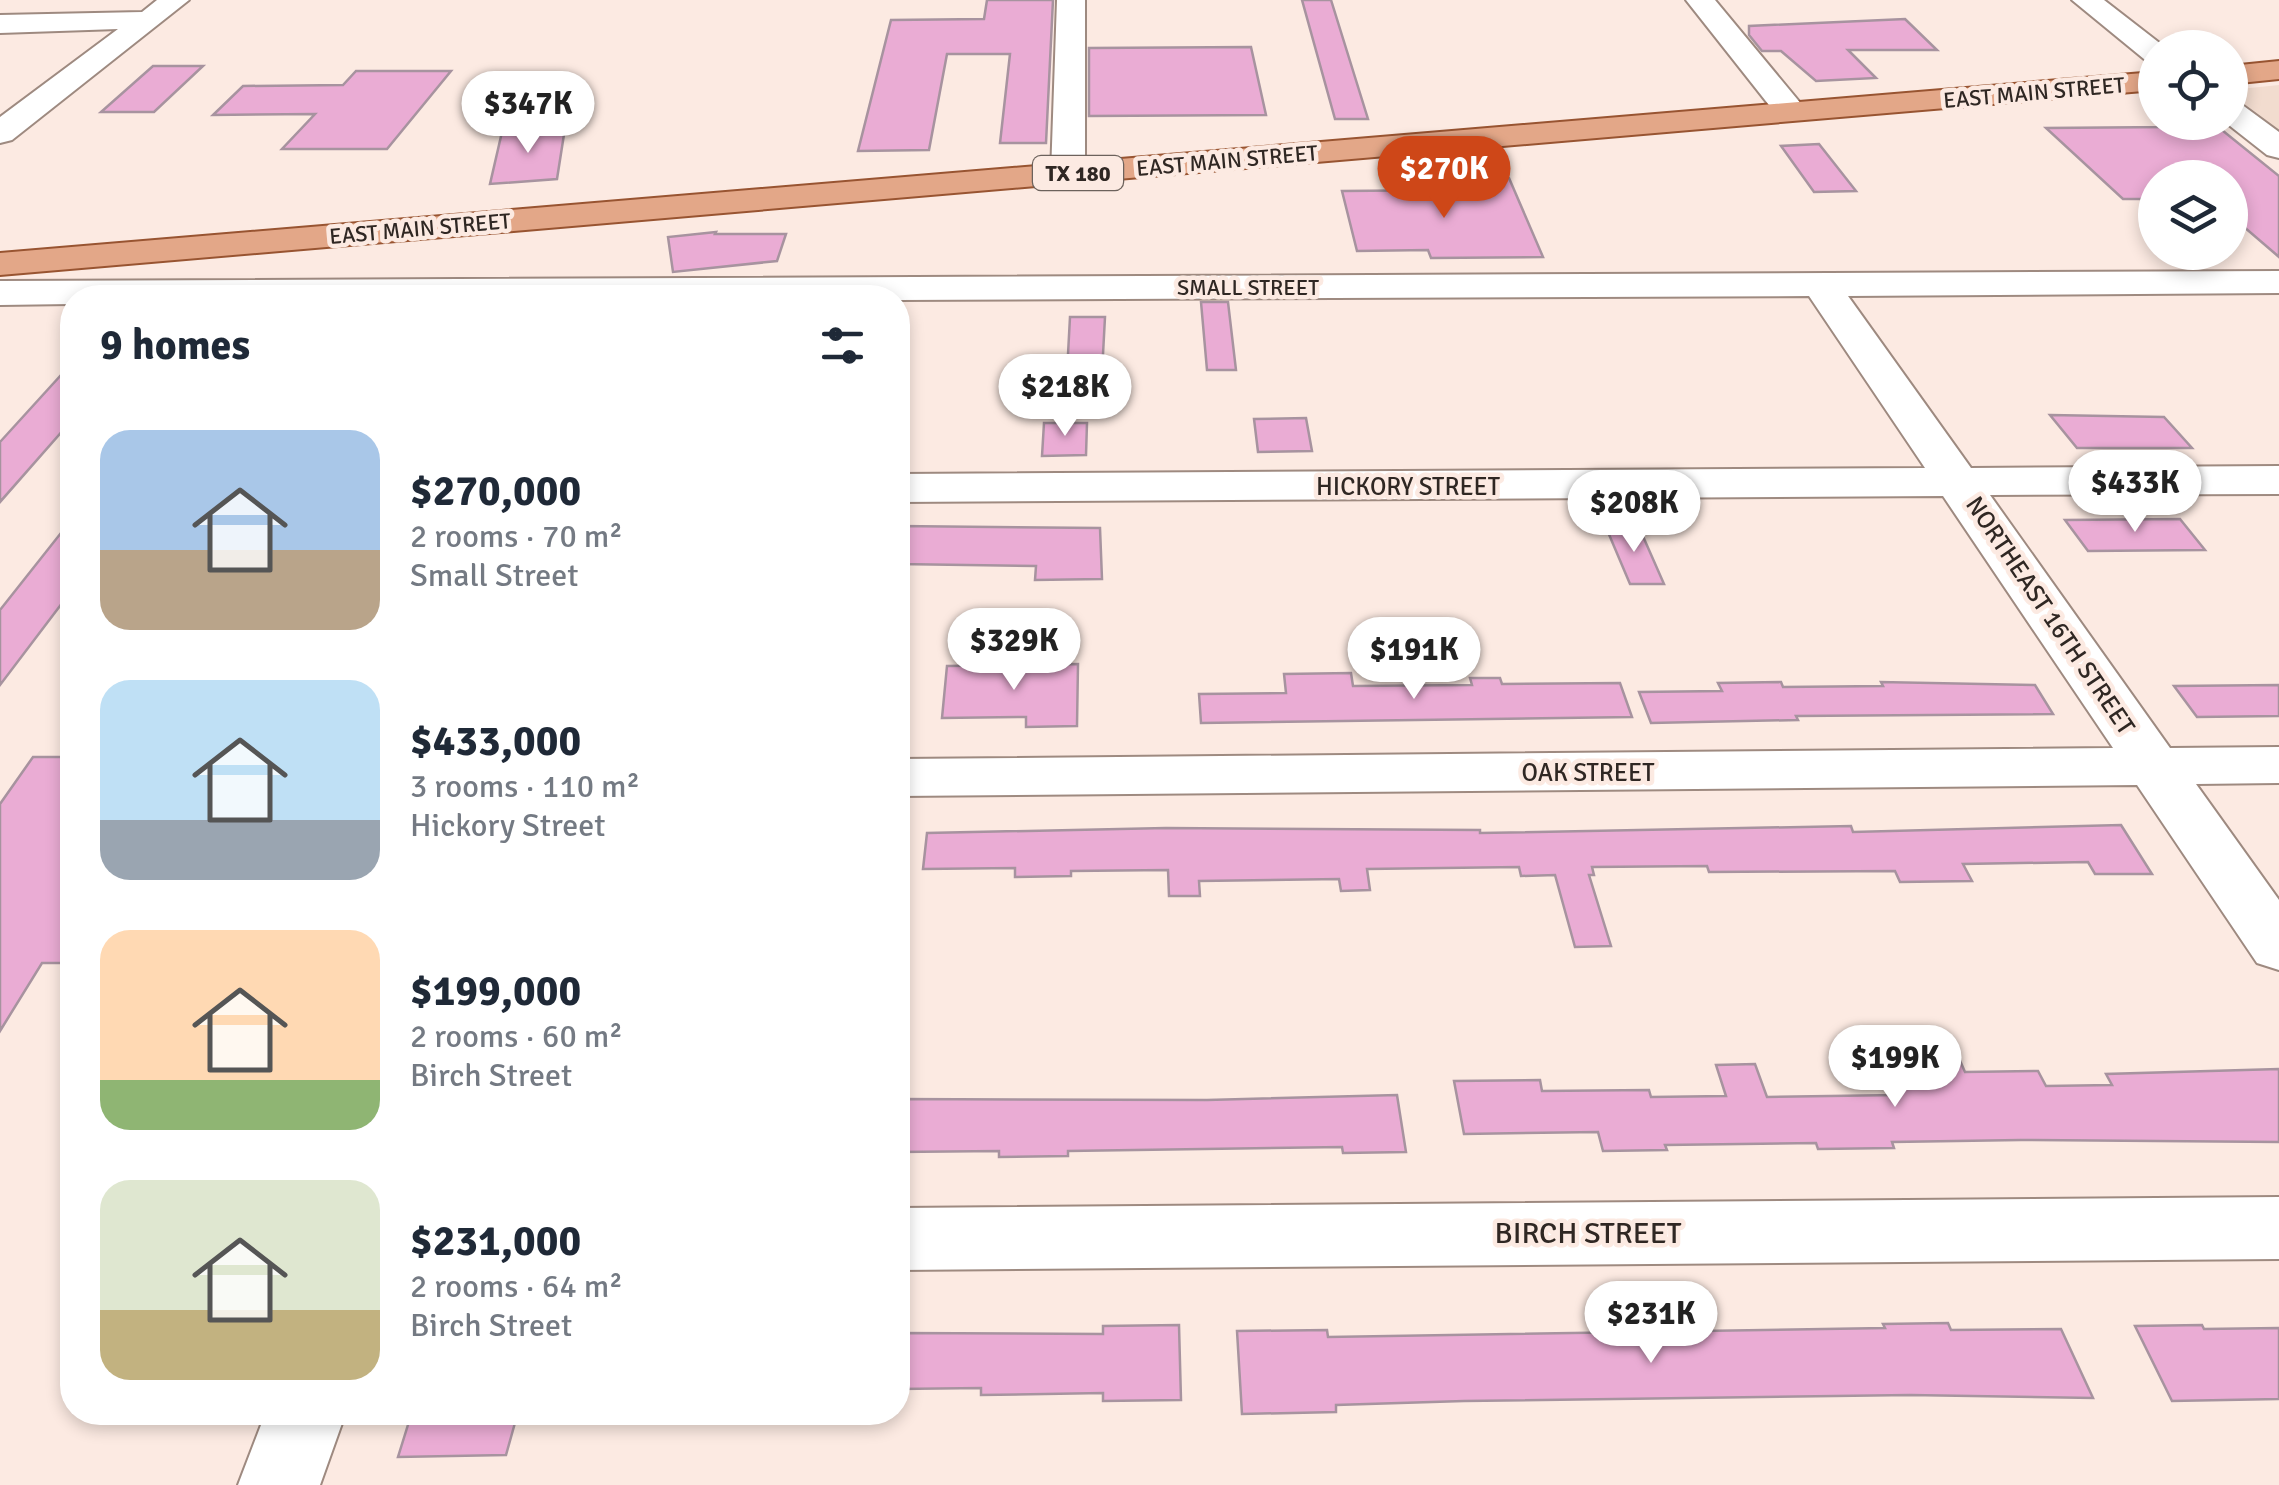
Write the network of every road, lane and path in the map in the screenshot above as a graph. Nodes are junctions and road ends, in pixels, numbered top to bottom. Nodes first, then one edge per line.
1 (174, 0) edge
2 (1071, 0) edge
3 (1700, 0) edge
4 (2086, 0) edge
5 (150, 20) junction
6 (0, 24) edge
7 (2138, 41) edge
8 (2279, 70) edge
9 (2248, 73) edge
10 (2138, 82) edge
11 (1791, 112) junction
12 (2248, 125) edge
13 (0, 133) edge
14 (2279, 148) edge
15 (1068, 174) junction
16 (231, 244) junction
17 (0, 264) edge
18 (2279, 282) edge
19 (1820, 284) junction
20 (202, 285) edge
21 (910, 292) edge
22 (0, 293) edge
23 (60, 293) edge
24 (2279, 480) edge
25 (1961, 483) junction
26 (910, 488) edge
27 (2279, 765) edge
28 (2156, 768) junction
29 (910, 778) edge
30 (2279, 947) edge
31 (2279, 1228) edge
32 (910, 1239) edge
33 (301, 1425) edge
34 (278, 1485) edge

1 - 5 street
2 - 15 street
3 - 11 street
4 - 7 street
5 - 6 street
5 - 13 street
8 - 9 main road
10 - 11 main road, EAST MAIN STREET / TX 180
11 - 15 main road, EAST MAIN STREET / TX 180
12 - 14 street
15 - 16 main road, EAST MAIN STREET / TX 180
16 - 17 main road, EAST MAIN STREET / TX 180
16 - 20 street
18 - 19 street, SMALL STREET
19 - 21 street, SMALL STREET
19 - 25 street, NORTHEAST 16TH STREET
22 - 23 street, SMALL STREET
24 - 25 street, HICKORY STREET
25 - 26 street, HICKORY STREET
25 - 28 street, NORTHEAST 16TH STREET
27 - 28 street, OAK STREET
28 - 29 street, OAK STREET
28 - 30 street, NORTHEAST 16TH STREET
31 - 32 street, BIRCH STREET
33 - 34 street

